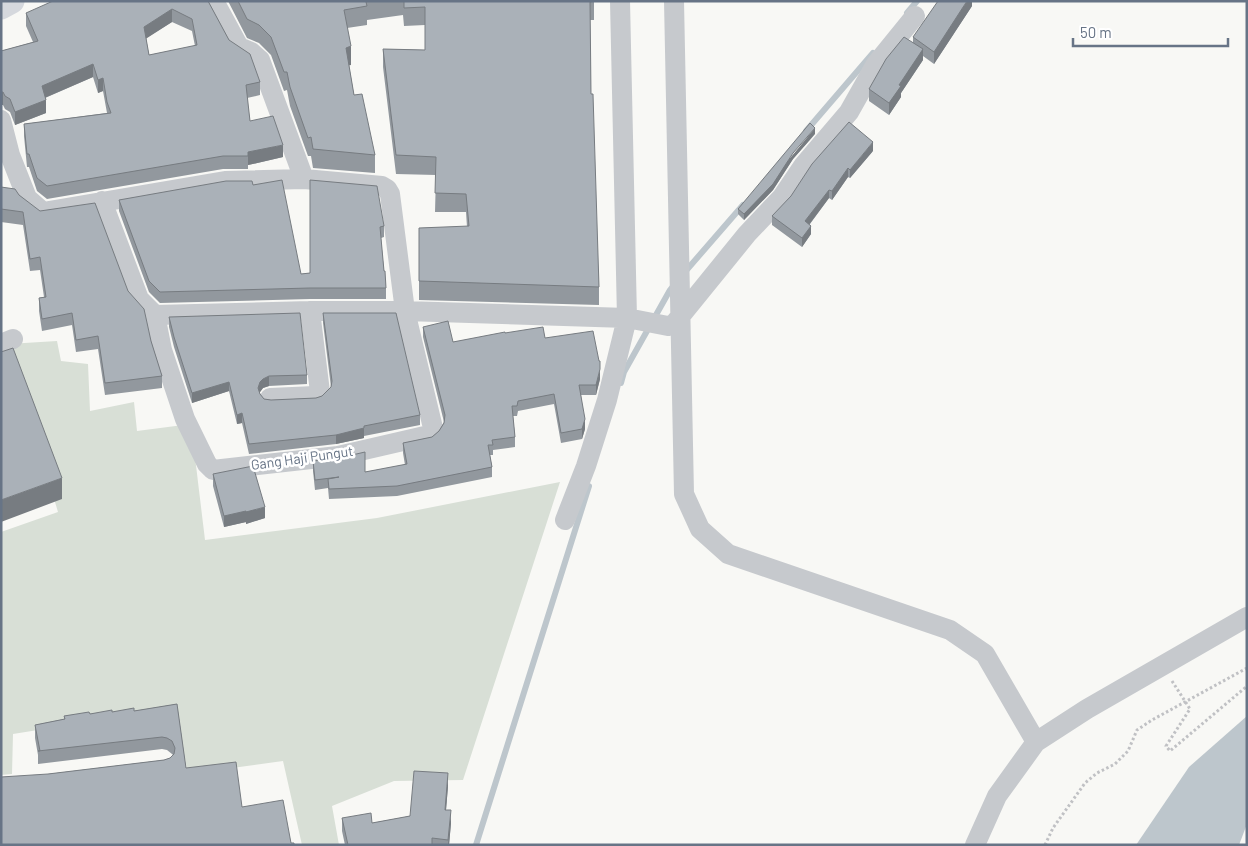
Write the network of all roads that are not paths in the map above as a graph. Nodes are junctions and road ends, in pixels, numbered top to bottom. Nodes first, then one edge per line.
1 (12, 1) edge
2 (214, 1) edge
3 (620, 1) edge
4 (674, 1) edge
5 (1, 7) edge
6 (915, 16) dead end
7 (1, 120) edge
8 (304, 179) junction
9 (102, 201) junction
10 (310, 311) junction
11 (405, 311) junction
12 (155, 315) junction
13 (632, 319) junction
14 (270, 398) edge
15 (565, 520) dead end
16 (1247, 617) edge
17 (1036, 742) junction
18 (975, 845) edge

1 - 5 main road
2 - 8 street
3 - 13 street
4 - 17 street
6 - 13 street
7 - 9 street, Gang Haji Pungut
8 - 9 street, Gang Haji Pungut
8 - 11 street, Gang Haji Pungut
9 - 12 street
10 - 11 street
10 - 12 street
10 - 14 street
11 - 12 street, Gang Haji Pungut
11 - 13 street
13 - 15 street
16 - 17 street
17 - 18 street

